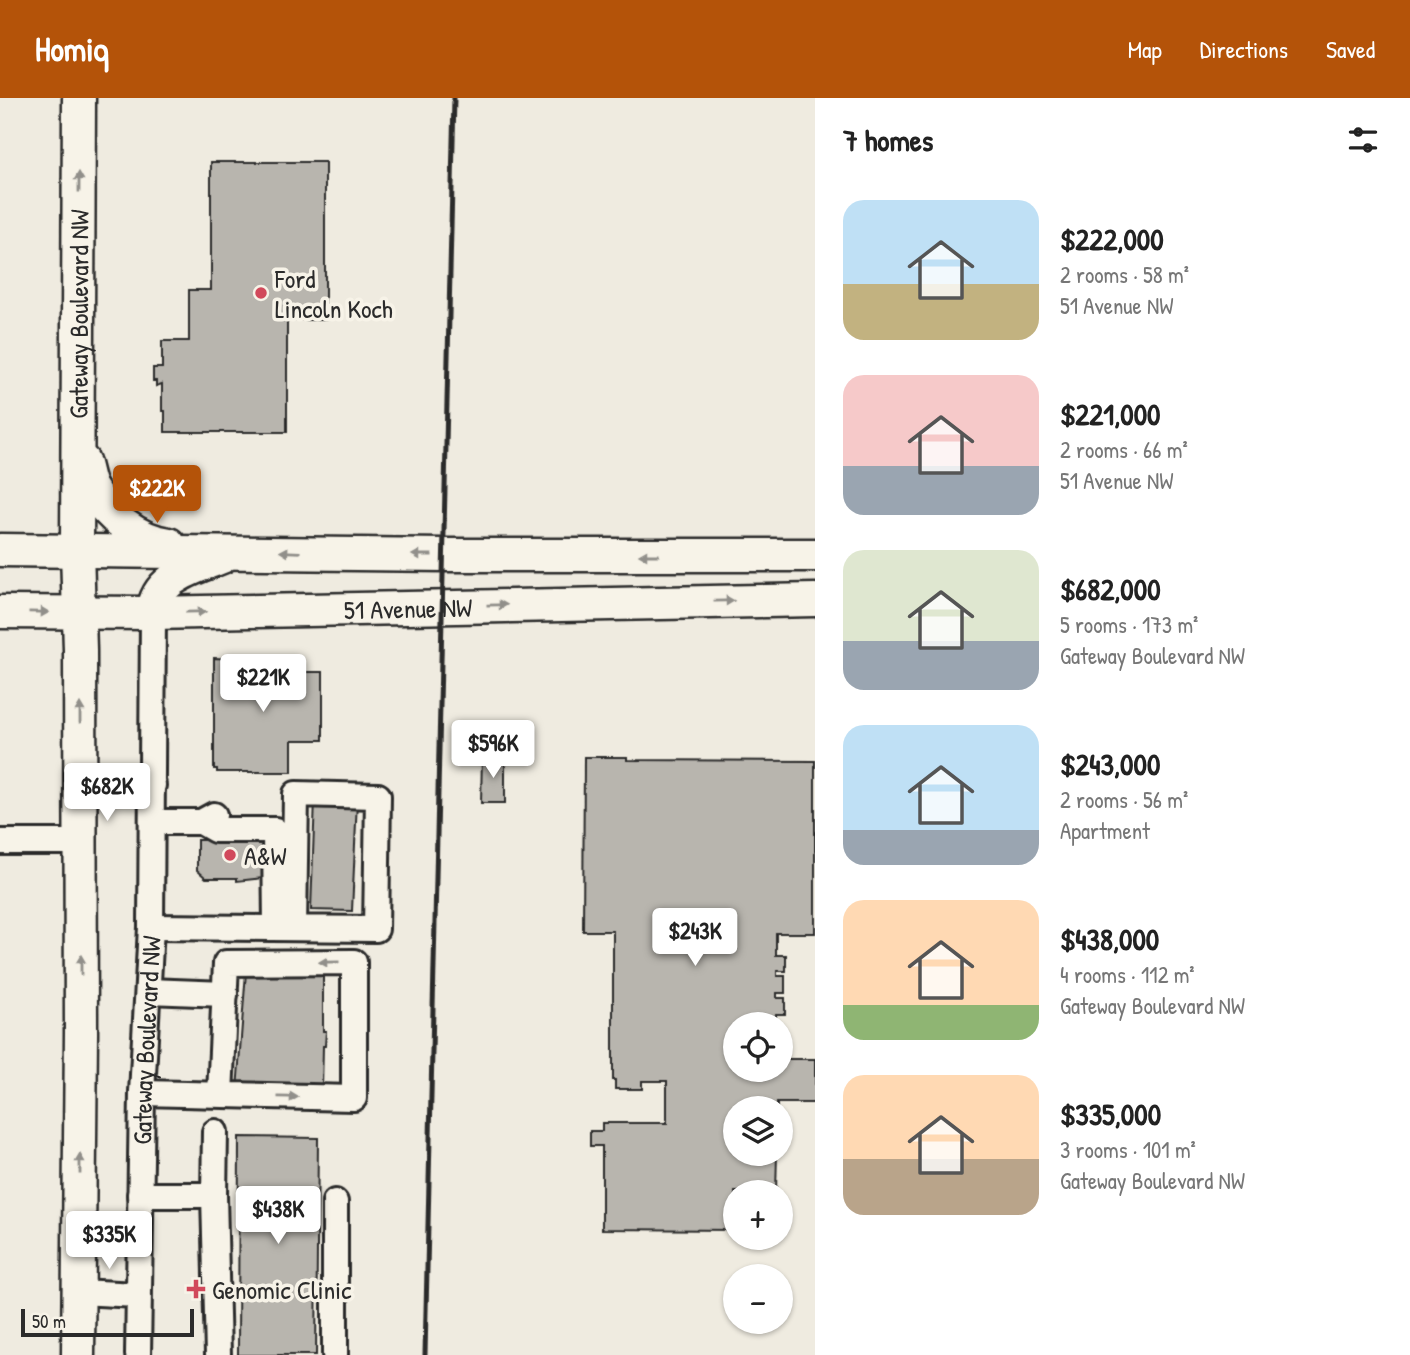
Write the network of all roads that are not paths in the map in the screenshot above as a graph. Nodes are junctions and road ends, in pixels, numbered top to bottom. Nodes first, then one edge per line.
1 (79, 98) edge
2 (79, 446) junction
3 (0, 550) edge
4 (77, 551) junction
5 (236, 551) junction
6 (815, 555) edge
7 (815, 600) edge
8 (0, 612) edge
9 (79, 613) junction
10 (153, 613) junction
11 (81, 783) junction
12 (153, 785) junction
13 (295, 814) junction
14 (153, 822) junction
15 (201, 822) junction
16 (0, 842) edge
17 (81, 842) junction
18 (151, 927) junction
19 (285, 928) junction
20 (148, 991) junction
21 (225, 994) junction
22 (142, 1093) junction
23 (220, 1095) junction
24 (215, 1132) dead end
25 (140, 1195) junction
26 (214, 1195) junction
27 (335, 1202) dead end
28 (79, 1292) junction
29 (137, 1295) junction
30 (78, 1355) edge
31 (138, 1355) edge
32 (218, 1355) edge
33 (335, 1355) edge

2 -> 1 main road, Gateway Boulevard NW
2 - 4 main road, Gateway Boulevard NW
2 - 5 main road
3 - 4 main road, 51 Avenue NW
4 - 5 main road, 51 Avenue NW
4 - 9 main road, Gateway Boulevard NW
6 -> 5 main road, 51 Avenue NW
5 - 10 main road
10 -> 7 main road, 51 Avenue NW
8 -> 9 main road, 51 Avenue NW
9 - 10 main road, 51 Avenue NW
11 -> 9 main road, Gateway Boulevard NW
10 - 12 street, Gateway Boulevard NW
11 - 12 street
11 - 17 main road, Gateway Boulevard NW
12 - 14 street, Gateway Boulevard NW
13 - 15 street
13 - 19 street
13 - 19 street
14 - 15 street
14 - 18 street, Gateway Boulevard NW
15 - 19 street
16 - 17 street
28 -> 17 main road, Gateway Boulevard NW
18 - 19 street
18 - 20 street, Gateway Boulevard NW
20 - 21 street
20 - 22 street, Gateway Boulevard NW
21 - 23 street
23 -> 21 street
22 - 23 street
22 - 25 street, Gateway Boulevard NW
24 - 26 street
25 - 26 street
25 - 29 street, Gateway Boulevard NW
26 - 32 street
27 - 33 street
28 - 29 street
28 - 30 main road, Gateway Boulevard NW
29 - 31 street, Gateway Boulevard NW

